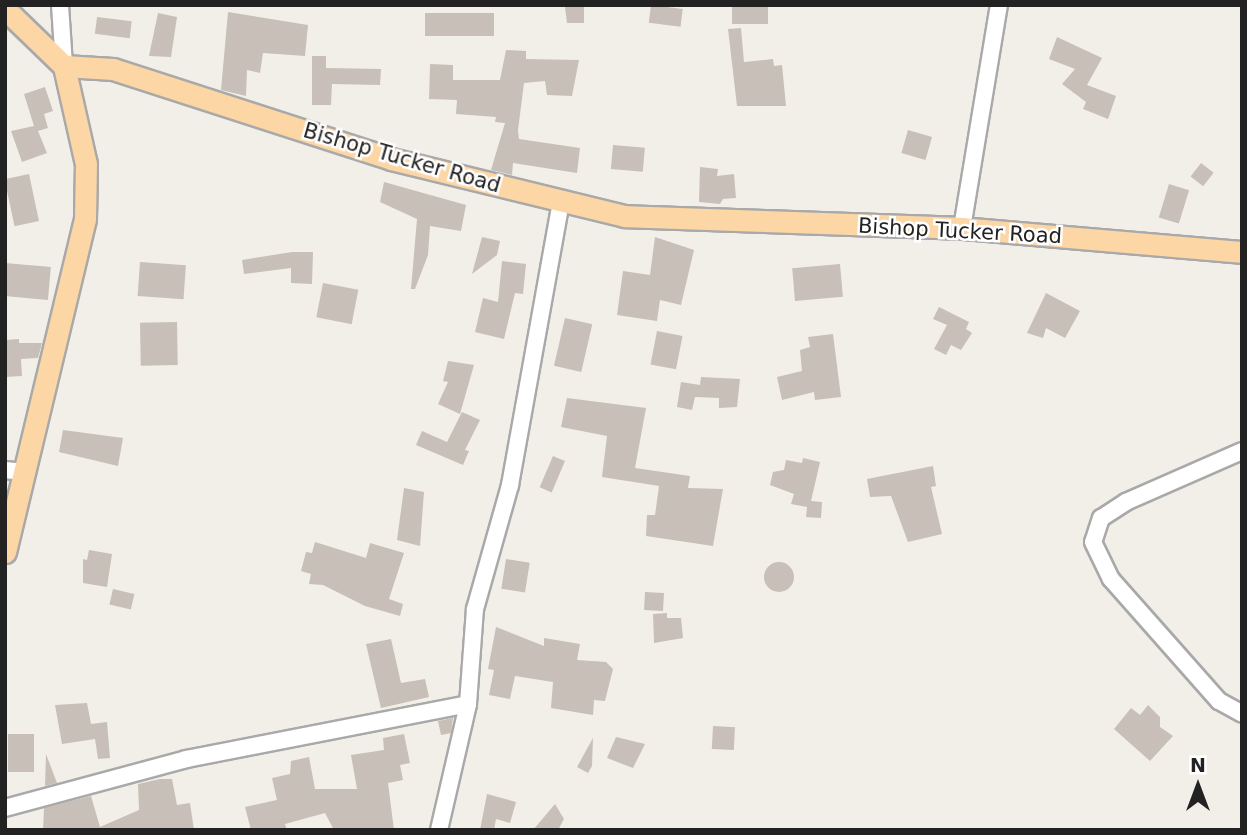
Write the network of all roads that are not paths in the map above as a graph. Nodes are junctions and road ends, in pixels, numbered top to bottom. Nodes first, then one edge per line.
1 (60, 5) edge
2 (999, 5) edge
3 (5, 9) edge
4 (64, 66) junction
5 (561, 202) junction
6 (962, 228) junction
7 (1242, 252) edge
8 (1242, 451) edge
9 (15, 471) edge
10 (5, 552) edge
11 (468, 704) junction
12 (1242, 714) edge
13 (5, 808) edge
14 (439, 830) edge

1 - 4 street
2 - 6 street
3 - 4 main road
4 - 5 main road, Bishop Tucker Road
4 - 9 main road
5 - 6 main road, Bishop Tucker Road
5 - 11 street
6 - 7 main road, Bishop Tucker Road
8 - 12 street
9 - 10 main road
11 - 13 street
11 - 14 street

